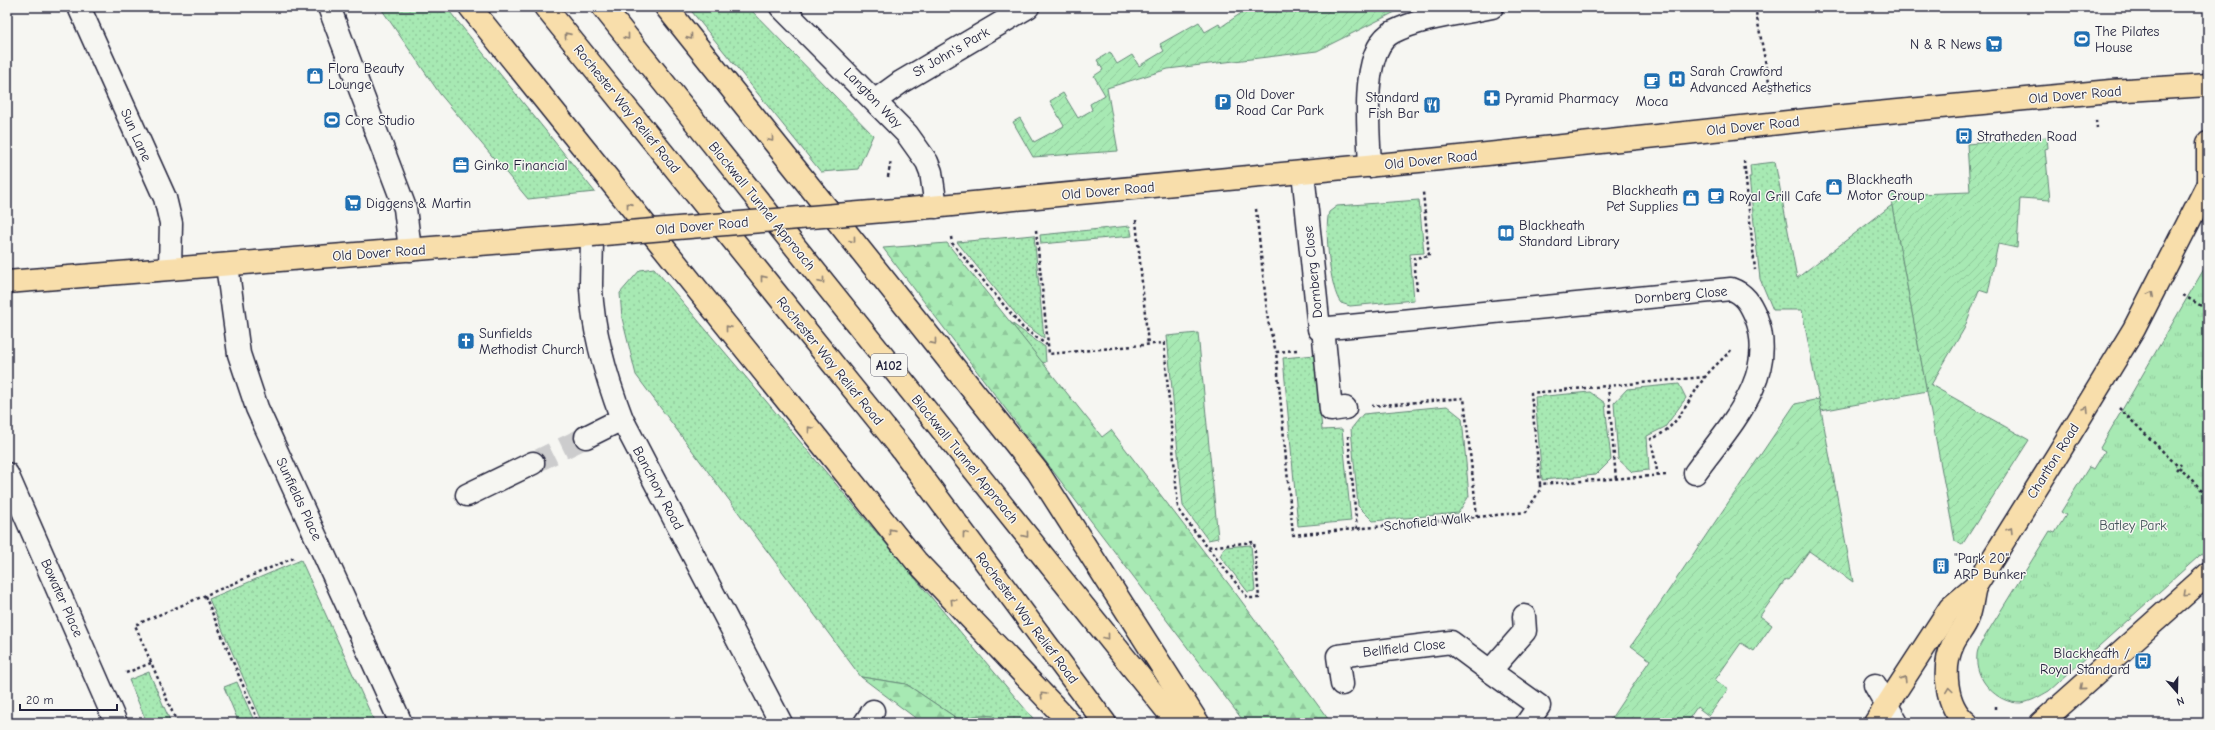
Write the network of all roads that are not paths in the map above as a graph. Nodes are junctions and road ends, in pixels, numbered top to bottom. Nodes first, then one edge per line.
1 (79, 7) edge
2 (329, 7) edge
3 (470, 7) edge
4 (545, 7) edge
5 (603, 7) edge
6 (666, 7) edge
7 (781, 7) edge
8 (1028, 7) edge
9 (1492, 7) edge
10 (2208, 85) edge
11 (876, 100) junction
12 (2208, 143) edge
13 (1370, 166) junction
14 (1303, 172) junction
15 (2208, 184) edge
16 (928, 207) junction
17 (592, 235) junction
18 (410, 250) junction
19 (227, 265) junction
20 (170, 268) junction
21 (7, 282) edge
22 (1324, 338) junction
23 (1345, 408) road end
24 (622, 419) junction
25 (586, 437) tunnel mouth
26 (533, 463) tunnel mouth
27 (1695, 473) road end
28 (7, 474) edge
29 (467, 495) dead end
30 (2208, 574) edge
31 (1975, 587) junction
32 (1524, 616) dead end
33 (1490, 671) junction
34 (1342, 684) dead end
35 (1875, 685) dead end
36 (1886, 717) edge
37 (116, 723) edge
38 (401, 723) edge
39 (781, 723) edge
40 (1070, 723) edge
41 (1105, 723) edge
42 (1177, 723) edge
43 (1198, 723) edge
44 (1527, 723) edge
45 (1967, 723) edge
46 (2041, 723) edge

1 - 20 street, Sun Lane
2 - 18 street
40 -> 3 main road
41 -> 4 main road, Rochester Way Relief Road
5 -> 42 main road, Blackwall Tunnel Approach / A102
6 -> 43 main road
7 - 11 street, Langton Way
8 - 11 street, St John's Park
9 - 13 street
10 - 13 main road, Old Dover Road
11 - 16 street, Langton Way
12 - 15 main road
13 - 14 main road, Old Dover Road
14 - 16 main road, Old Dover Road
14 - 22 street, Dornberg Close
31 -> 15 main road, Charlton Road
16 - 17 main road, Old Dover Road, bridge
17 - 18 main road, Old Dover Road
17 - 24 street, Banchory Road
18 - 19 main road, Old Dover Road
19 - 20 main road, Old Dover Road
19 - 38 street, Sunfields Place
20 - 21 main road, Old Dover Road
22 - 23 street
22 - 27 street, Dornberg Close
24 - 25 street
24 - 39 street, Banchory Road
26 - 29 street
28 - 37 street, Bowater Place
30 -> 46 main road
36 -> 31 main road, Charlton Road
45 -> 31 main road
32 - 33 street
33 - 34 street, Bellfield Close
33 - 44 street, Bellfield Close
35 - 36 street

